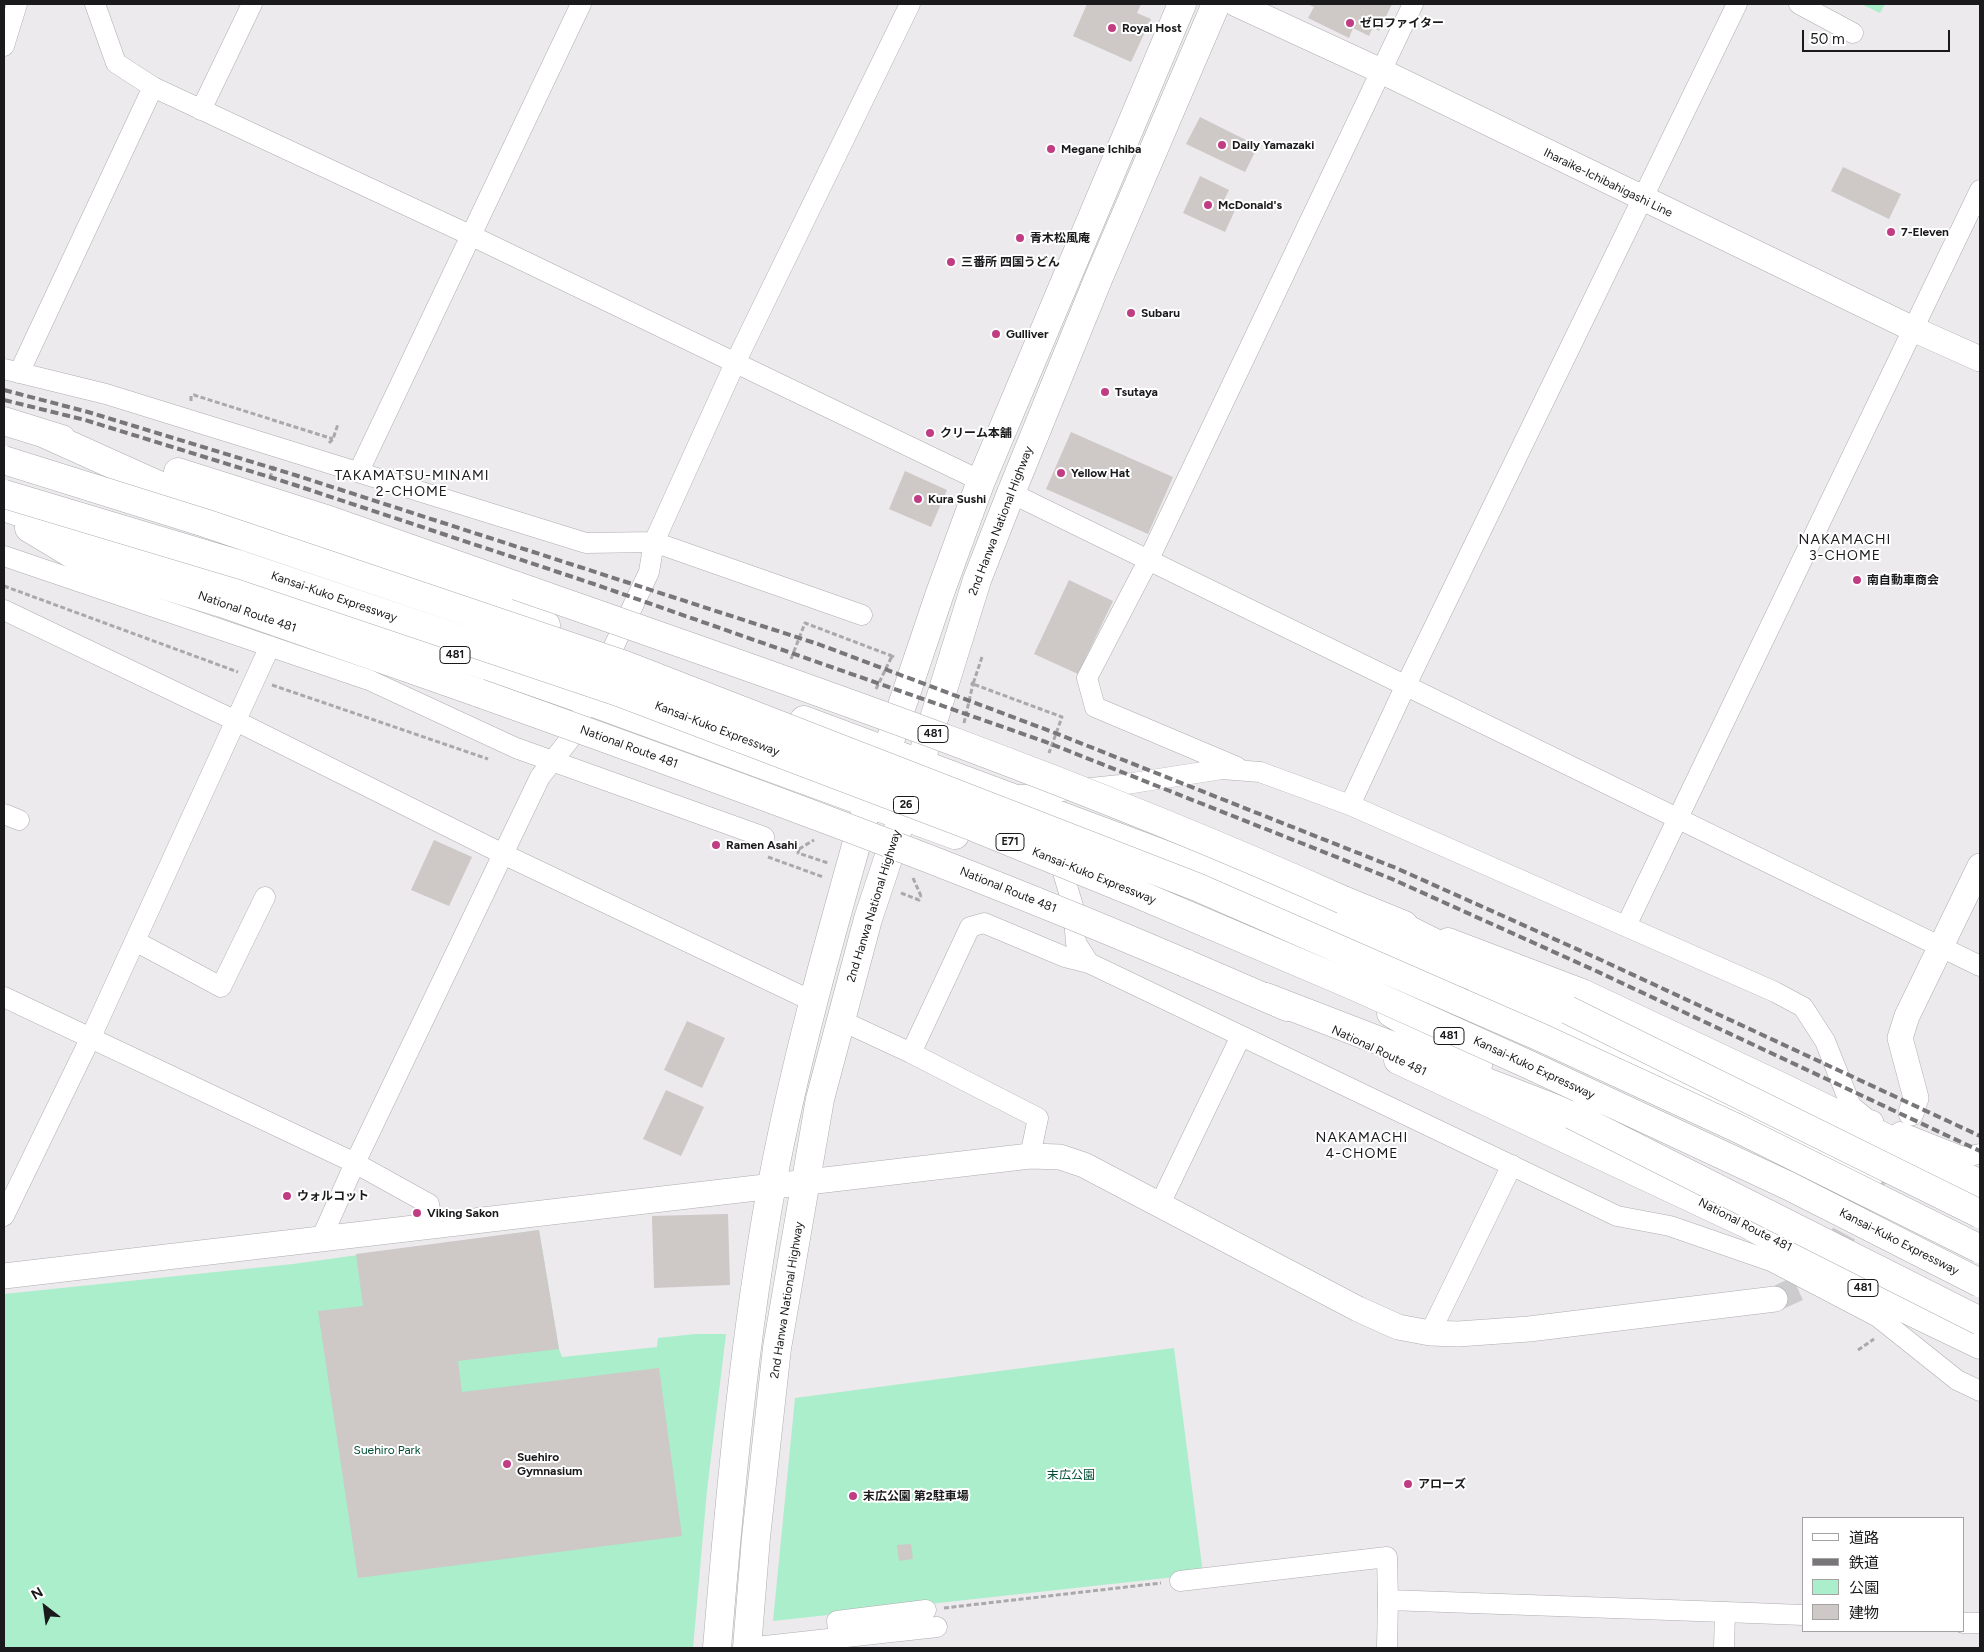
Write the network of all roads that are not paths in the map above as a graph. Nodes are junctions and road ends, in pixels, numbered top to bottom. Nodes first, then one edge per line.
1 (95, 4) edge
2 (252, 4) edge
3 (581, 4) edge
4 (910, 4) edge
5 (1182, 4) edge
6 (1216, 4) edge
7 (1236, 4) edge
8 (1413, 4) edge
9 (1738, 4) edge
10 (1799, 4) edge
11 (12, 5) edge
12 (1853, 33) dead end
13 (4, 46) edge
14 (1381, 72) junction
15 (153, 87) junction
16 (201, 110) junction
17 (1980, 190) edge
18 (1643, 200) junction
19 (472, 236) junction
20 (1913, 329) junction
21 (1980, 359) edge
22 (736, 361) junction
23 (11, 371) edge
24 (4, 421) edge
25 (45, 434) junction
26 (4, 460) edge
27 (359, 471) junction
28 (982, 481) junction
29 (1011, 493) junction
30 (4, 494) edge
31 (4, 507) edge
32 (4, 514) edge
33 (654, 542) junction
34 (4, 556) edge
35 (1148, 561) junction
36 (4, 610) edge
37 (862, 616) dead end
38 (270, 646) junction
39 (612, 650) junction
40 (1406, 687) junction
41 (588, 701) junction
42 (236, 721) junction
43 (887, 751) junction
44 (552, 761) junction
45 (920, 764) junction
46 (1246, 771) junction
47 (1008, 796) junction
48 (868, 802) junction
49 (1350, 805) junction
50 (902, 815) junction
51 (1678, 819) junction
52 (764, 846) road end
53 (503, 854) junction
54 (1980, 866) edge
55 (1064, 876) junction
56 (265, 897) dead end
57 (1381, 916) junction
58 (1626, 926) junction
59 (1368, 939) junction
60 (135, 941) junction
61 (1941, 946) junction
62 (1089, 964) junction
63 (1980, 966) edge
64 (4, 997) edge
65 (1266, 997) junction
66 (1368, 999) junction
67 (812, 1001) junction
68 (1568, 1010) junction
69 (840, 1020) junction
70 (1241, 1036) junction
71 (90, 1039) junction
72 (910, 1053) junction
73 (1911, 1113) dead end
74 (1572, 1115) junction
75 (1980, 1154) edge
76 (1030, 1156) junction
77 (355, 1163) junction
78 (1512, 1165) junction
79 (806, 1182) junction
80 (1980, 1184) edge
81 (772, 1186) junction
82 (1160, 1204) junction
83 (1980, 1214) edge
84 (4, 1216) edge
85 (433, 1225) junction
86 (1980, 1236) edge
87 (320, 1239) junction
88 (1980, 1249) edge
89 (4, 1276) edge
90 (1980, 1283) edge
91 (1980, 1294) edge
92 (1775, 1299) tunnel mouth
93 (1980, 1321) edge
94 (1430, 1333) junction
95 (1980, 1345) edge
96 (1980, 1391) edge
97 (1180, 1581) road end
98 (1388, 1600) junction
99 (1725, 1612) junction
100 (1802, 1615) edge
101 (931, 1619) road end
102 (1964, 1623) edge
103 (1980, 1623) edge
104 (717, 1648) edge
105 (747, 1648) edge
106 (1387, 1648) edge
107 (1724, 1648) edge

1 - 15 street
2 - 16 street
3 - 19 street
4 - 22 street
5 - 28 highway
6 - 29 highway, 2nd Hanwa National Highway / 26
7 - 14 street, Iharaike-Ichibahigashi Line
8 - 14 street
9 - 18 street
10 - 12 street
11 - 13 street
14 - 18 street, Iharaike-Ichibahigashi Line
14 - 35 street
15 - 16 street
15 - 23 street
16 - 19 street
17 - 20 street
18 - 20 street, Iharaike-Ichibahigashi Line
18 - 40 street
19 - 22 street
19 - 27 street
20 - 21 street, Iharaike-Ichibahigashi Line
20 - 51 street
22 - 28 street
22 - 33 street
23 - 27 street
24 - 25 highway, 481
25 - 39 highway, 481
25 - 57 highway, 481, bridge
26 - 88 highway, E71, bridge
27 - 33 street
28 - 43 highway
29 - 35 street
29 - 45 highway, 2nd Hanwa National Highway / 26
30 - 90 highway, Kansai-Kuko Expressway / E71, bridge
31 - 41 highway, 481
32 - 65 highway, National Route 481 / 481, bridge
33 - 37 street
33 - 39 street
34 - 38 street
35 - 40 street
35 - 46 street
36 - 42 street
38 - 42 street
38 - 44 street
39 - 41 street
39 - 43 highway, 481
40 - 49 street
40 - 51 street
41 - 44 street
41 - 48 highway, 481
42 - 53 street
42 - 60 street
43 - 45 highway, 481
43 - 48 highway
44 - 52 street
44 - 53 street
45 - 47 highway, 481
45 - 50 highway, 2nd Hanwa National Highway / 26
46 - 47 street
46 - 49 street
47 - 59 highway, 481
48 - 50 highway, 481
48 - 67 highway
49 - 58 street
50 - 55 highway, 481
50 - 69 highway, 2nd Hanwa National Highway / 26
51 - 58 street
51 - 61 street
53 - 67 street
53 - 77 street
54 - 61 street
55 - 62 street
55 - 66 highway, 481
56 - 60 street
57 - 68 highway
57 - 80 highway, 481
58 - 75 street
59 - 68 highway
59 - 86 highway, 481
60 - 71 street
61 - 63 street
61 - 73 street
62 - 70 street
62 - 72 street
64 - 71 street
65 - 74 highway
65 - 95 highway, National Route 481 / 481
66 - 74 highway
66 - 91 highway, 481
67 - 81 highway
68 - 83 highway, bridge
69 - 72 street
69 - 79 highway, 2nd Hanwa National Highway / 26
70 - 78 street
70 - 82 street
71 - 77 street
71 - 84 street
72 - 76 street
74 - 93 highway, bridge
76 - 79 street
76 - 82 street
77 - 85 street
77 - 87 street
78 - 94 street
78 - 96 street
79 - 81 street
79 - 105 highway, 2nd Hanwa National Highway / 26
81 - 85 street
81 - 104 highway
82 - 94 street
85 - 87 street
87 - 89 street
92 - 94 street
97 - 98 street
98 - 99 street
98 - 106 street
99 - 100 street
99 - 107 street
101 - 105 street
102 - 103 street

